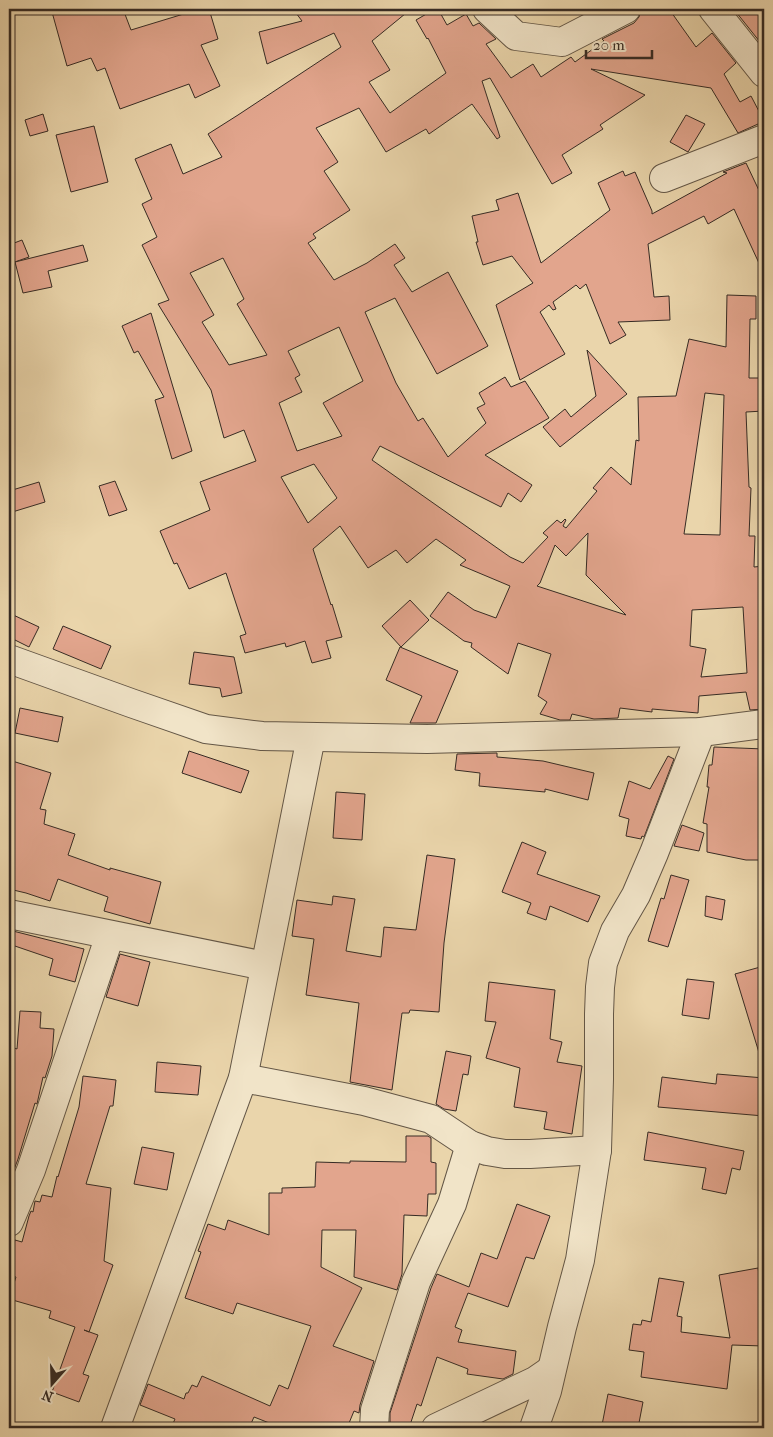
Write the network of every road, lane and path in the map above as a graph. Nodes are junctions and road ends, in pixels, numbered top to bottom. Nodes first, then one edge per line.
1 (487, 9) edge
2 (626, 9) edge
3 (714, 9) edge
4 (764, 73) edge
5 (764, 140) edge
6 (664, 178) dead end
7 (9, 660) edge
8 (764, 724) edge
9 (701, 732) junction
10 (311, 737) junction
11 (9, 914) edge
12 (110, 935) junction
13 (265, 966) junction
14 (243, 1078) junction
15 (470, 1145) junction
16 (597, 1150) junction
17 (9, 1222) edge
18 (551, 1370) junction
19 (115, 1428) edge
20 (374, 1428) edge
21 (436, 1428) edge
22 (534, 1428) edge

1 - 2 street
3 - 4 street
5 - 6 street
7 - 10 street
8 - 9 street
9 - 10 street
9 - 16 street
10 - 13 street
11 - 12 street
12 - 13 street
12 - 17 street
13 - 14 street
14 - 15 street
14 - 19 street
15 - 16 street
15 - 20 street
16 - 18 street
18 - 21 street
18 - 22 street

